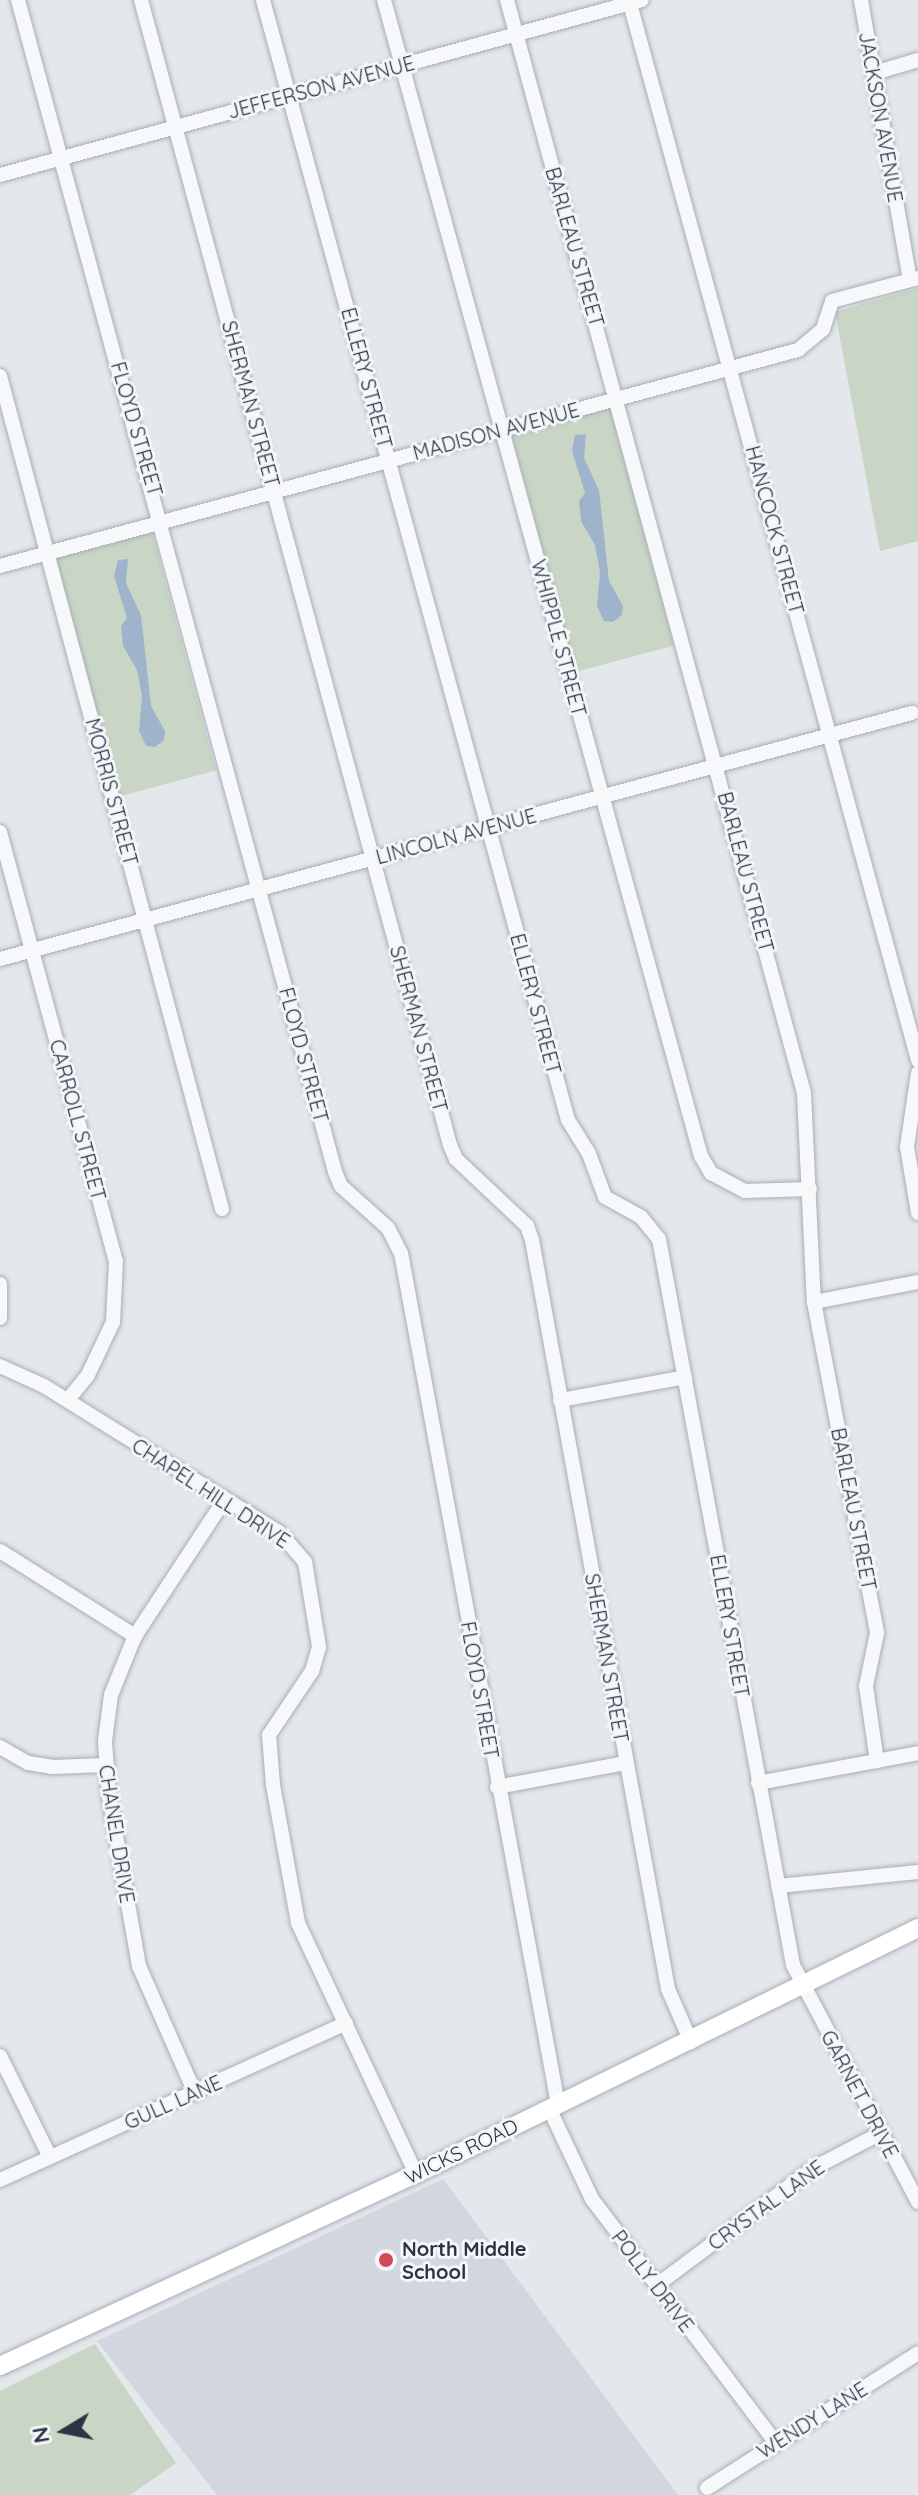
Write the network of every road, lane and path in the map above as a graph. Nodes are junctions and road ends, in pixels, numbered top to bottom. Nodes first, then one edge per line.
1 (18, 0) edge
2 (141, 0) edge
3 (263, 0) edge
4 (384, 0) edge
5 (507, 0) edge
6 (861, 0) edge
7 (634, 1) edge
8 (516, 34) junction
9 (918, 60) edge
10 (402, 65) junction
11 (874, 73) junction
12 (289, 96) junction
13 (175, 126) junction
14 (61, 157) junction
15 (0, 175) edge
16 (914, 279) edge
17 (730, 368) junction
18 (0, 376) edge
19 (617, 399) junction
20 (503, 429) junction
21 (389, 460) junction
22 (274, 490) junction
23 (163, 522) junction
24 (48, 553) junction
25 (0, 566) edge
26 (912, 713) dead end
27 (831, 735) junction
28 (717, 766) junction
29 (603, 796) junction
30 (488, 827) junction
31 (0, 832) edge
32 (372, 858) junction
33 (259, 888) junction
34 (146, 920) junction
35 (32, 951) junction
36 (0, 959) edge
37 (918, 1060) edge
38 (918, 1073) edge
39 (810, 1189) junction
40 (222, 1209) dead end
41 (918, 1213) edge
42 (918, 1282) edge
43 (0, 1284) edge
44 (814, 1302) junction
45 (0, 1318) edge
46 (0, 1366) edge
47 (685, 1377) junction
48 (68, 1400) junction
49 (560, 1400) junction
50 (225, 1499) junction
51 (0, 1551) edge
52 (135, 1636) junction
53 (0, 1747) edge
54 (918, 1753) edge
55 (877, 1761) junction
56 (625, 1763) junction
57 (105, 1765) junction
58 (758, 1783) junction
59 (497, 1787) junction
60 (918, 1872) edge
61 (778, 1886) junction
62 (918, 1928) edge
63 (802, 1986) junction
64 (346, 2023) junction
65 (691, 2042) junction
66 (0, 2056) edge
67 (195, 2093) junction
68 (554, 2106) junction
69 (881, 2133) junction
70 (50, 2157) junction
71 (416, 2174) junction
72 (0, 2180) edge
73 (918, 2202) edge
74 (657, 2285) junction
75 (918, 2353) edge
76 (0, 2366) edge
77 (776, 2443) junction
78 (707, 2488) dead end

1 - 14 street, FLOYD STREET
2 - 13 street, SHERMAN STREET
3 - 12 street, ELLERY STREET
4 - 10 street, WHIPPLE STREET
5 - 8 street, BARLEAU STREET
6 - 11 street, JACKSON AVENUE
7 - 8 street, JEFFERSON AVENUE
7 - 17 street, HANCOCK STREET
8 - 10 street, JEFFERSON AVENUE
8 - 19 street, BARLEAU STREET
9 - 11 street
10 - 12 street, JEFFERSON AVENUE
10 - 20 street, WHIPPLE STREET
11 - 16 street, JACKSON AVENUE
12 - 13 street, JEFFERSON AVENUE
12 - 21 street, ELLERY STREET
13 - 14 street, JEFFERSON AVENUE
13 - 22 street, SHERMAN STREET
14 - 15 street, JEFFERSON AVENUE
14 - 23 street, FLOYD STREET
16 - 17 street, MADISON AVENUE
17 - 19 street, MADISON AVENUE
17 - 27 street, HANCOCK STREET
18 - 24 street, MORRIS STREET
19 - 20 street, MADISON AVENUE
19 - 28 street, BARLEAU STREET
20 - 21 street, MADISON AVENUE
20 - 29 street, WHIPPLE STREET
21 - 22 street, MADISON AVENUE
21 - 30 street, ELLERY STREET
22 - 23 street, MADISON AVENUE
22 - 32 street, SHERMAN STREET
23 - 24 street, MADISON AVENUE
23 - 33 street, FLOYD STREET
24 - 25 street, MADISON AVENUE
24 - 34 street, MORRIS STREET
26 - 27 street, LINCOLN AVENUE
27 - 28 street, LINCOLN AVENUE
27 - 37 street, HANCOCK STREET
28 - 29 street, LINCOLN AVENUE
28 - 39 street, BARLEAU STREET
29 - 30 street, LINCOLN AVENUE
29 - 39 street, WHIPPLE STREET
30 - 32 street, LINCOLN AVENUE
30 - 47 street, ELLERY STREET
31 - 35 street, CARROLL STREET
32 - 33 street, LINCOLN AVENUE
32 - 49 street, SHERMAN STREET
33 - 34 street, LINCOLN AVENUE
33 - 59 street, FLOYD STREET
34 - 35 street, LINCOLN AVENUE
34 - 40 street, MORRIS STREET
35 - 36 street, LINCOLN AVENUE
35 - 48 street, CARROLL STREET
38 - 41 street
39 - 44 street, BARLEAU STREET
42 - 44 street
43 - 45 street
44 - 55 street, BARLEAU STREET
46 - 48 street, CHAPEL HILL DRIVE
47 - 49 street
47 - 58 street, ELLERY STREET
48 - 50 street, CHAPEL HILL DRIVE
49 - 56 street, SHERMAN STREET
50 - 52 street, CHANEL DRIVE
50 - 64 street, CHAPEL HILL DRIVE
51 - 52 street
52 - 57 street, CHANEL DRIVE
53 - 57 street
54 - 55 street
55 - 58 street
56 - 59 street
56 - 65 street, SHERMAN STREET
57 - 67 street, CHANEL DRIVE
58 - 61 street, ELLERY STREET
59 - 68 street, FLOYD STREET
60 - 61 street
61 - 63 street, ELLERY STREET
62 - 63 main road, WICKS ROAD
63 - 65 main road, WICKS ROAD
63 - 69 street, GARNET DRIVE
64 - 67 street, GULL LANE
64 - 71 street, CHAPEL HILL DRIVE
65 - 68 main road, WICKS ROAD
66 - 70 street
67 - 70 street, GULL LANE
68 - 71 main road, WICKS ROAD
68 - 74 street, POLLY DRIVE
69 - 73 street, GARNET DRIVE
69 - 74 street, CRYSTAL LANE
70 - 72 street, GULL LANE
71 - 76 main road, WICKS ROAD
74 - 77 street, POLLY DRIVE
75 - 77 street, WENDY LANE
77 - 78 street, WENDY LANE

